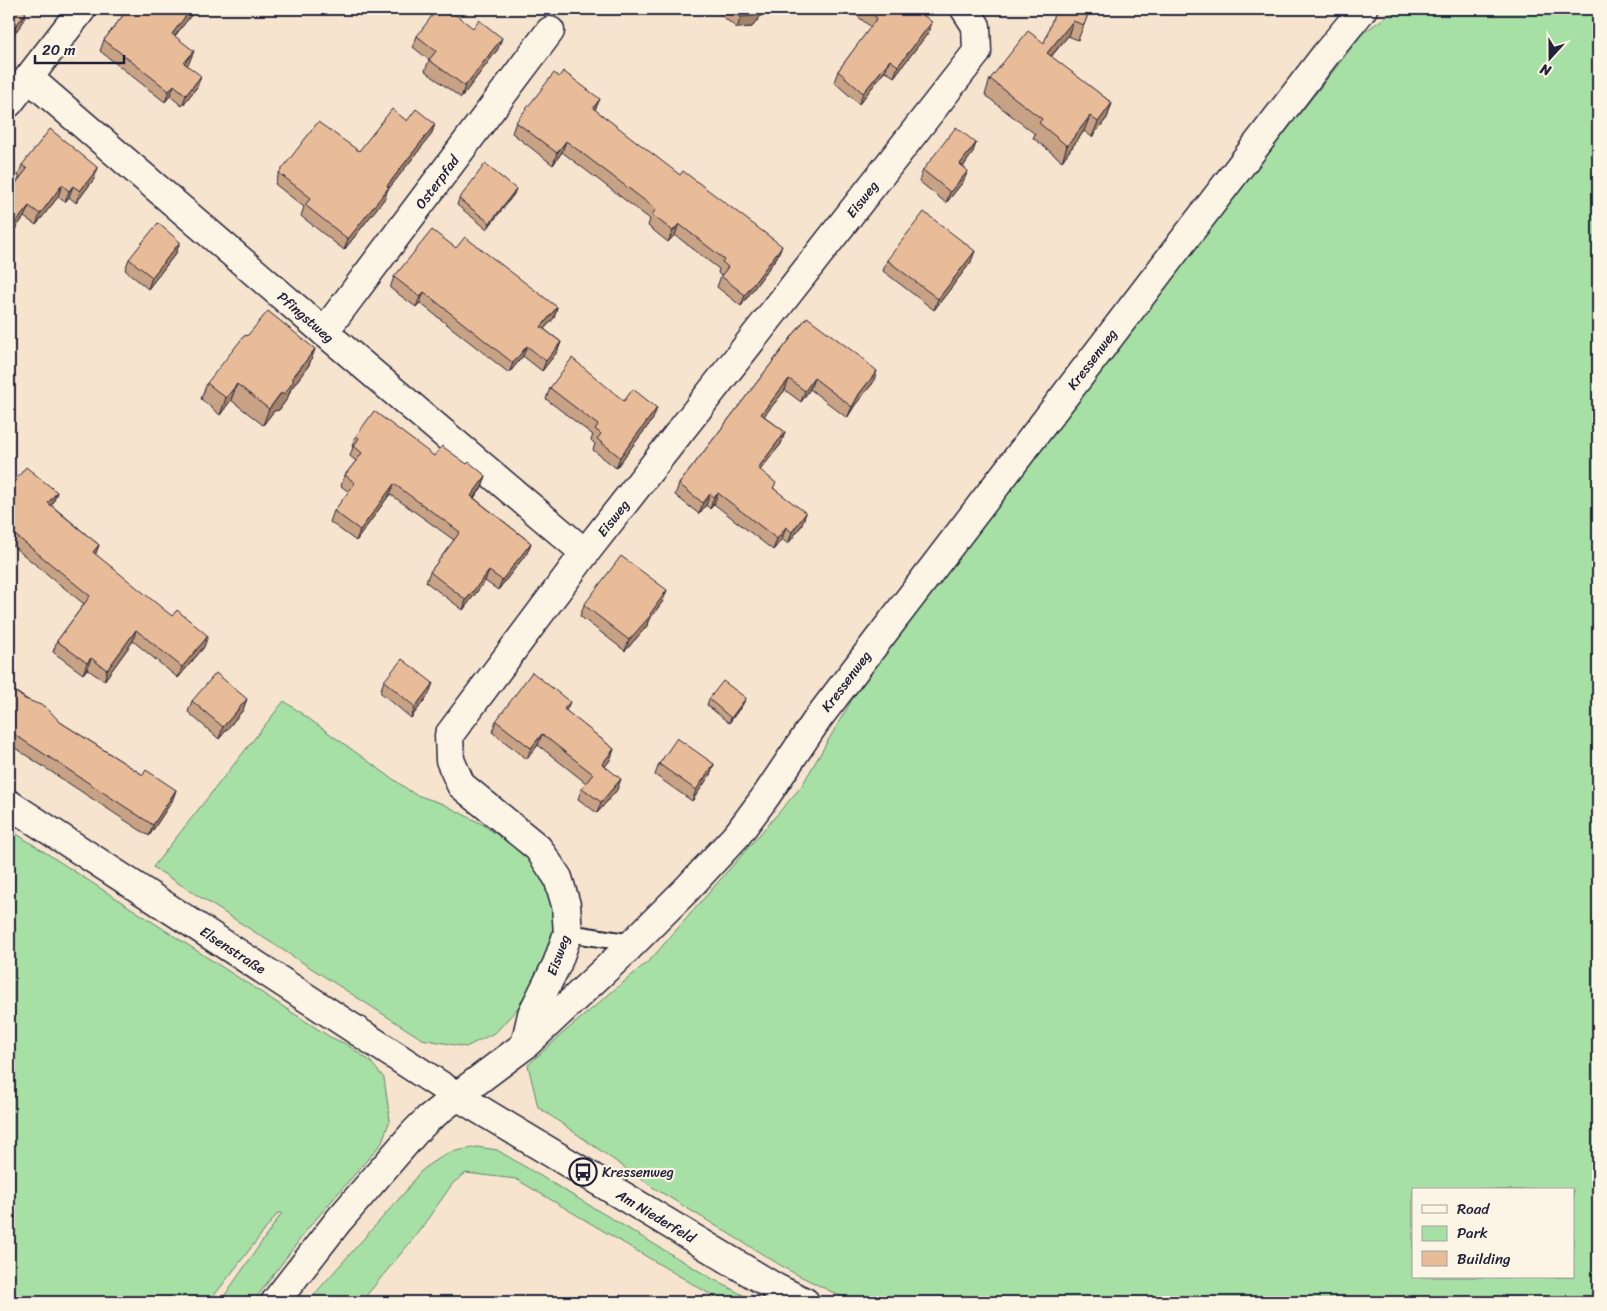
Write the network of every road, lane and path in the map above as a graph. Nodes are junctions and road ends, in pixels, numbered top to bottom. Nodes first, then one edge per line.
1 (82, 9) edge
2 (966, 9) edge
3 (1363, 9) edge
4 (550, 31) dead end
5 (29, 78) junction
6 (9, 103) edge
7 (324, 332) junction
8 (586, 553) junction
9 (9, 804) edge
10 (568, 933) junction
11 (633, 943) junction
12 (525, 1045) junction
13 (457, 1096) junction
14 (275, 1302) edge
15 (805, 1302) edge

1 - 5 street
2 - 8 street, Eisweg
3 - 11 street, Kressenweg
4 - 7 street, Osterpfad
5 - 6 street
5 - 7 street, Pfingstweg
7 - 8 street, Pfingstweg
8 - 10 street, Eisweg
9 - 13 street, Elsenstraße
10 - 11 lane
10 - 12 street, Eisweg
11 - 12 street, Kressenweg
12 - 13 street, Kressenweg
13 - 14 street, Kressenweg
13 - 15 street, Am Niederfeld

